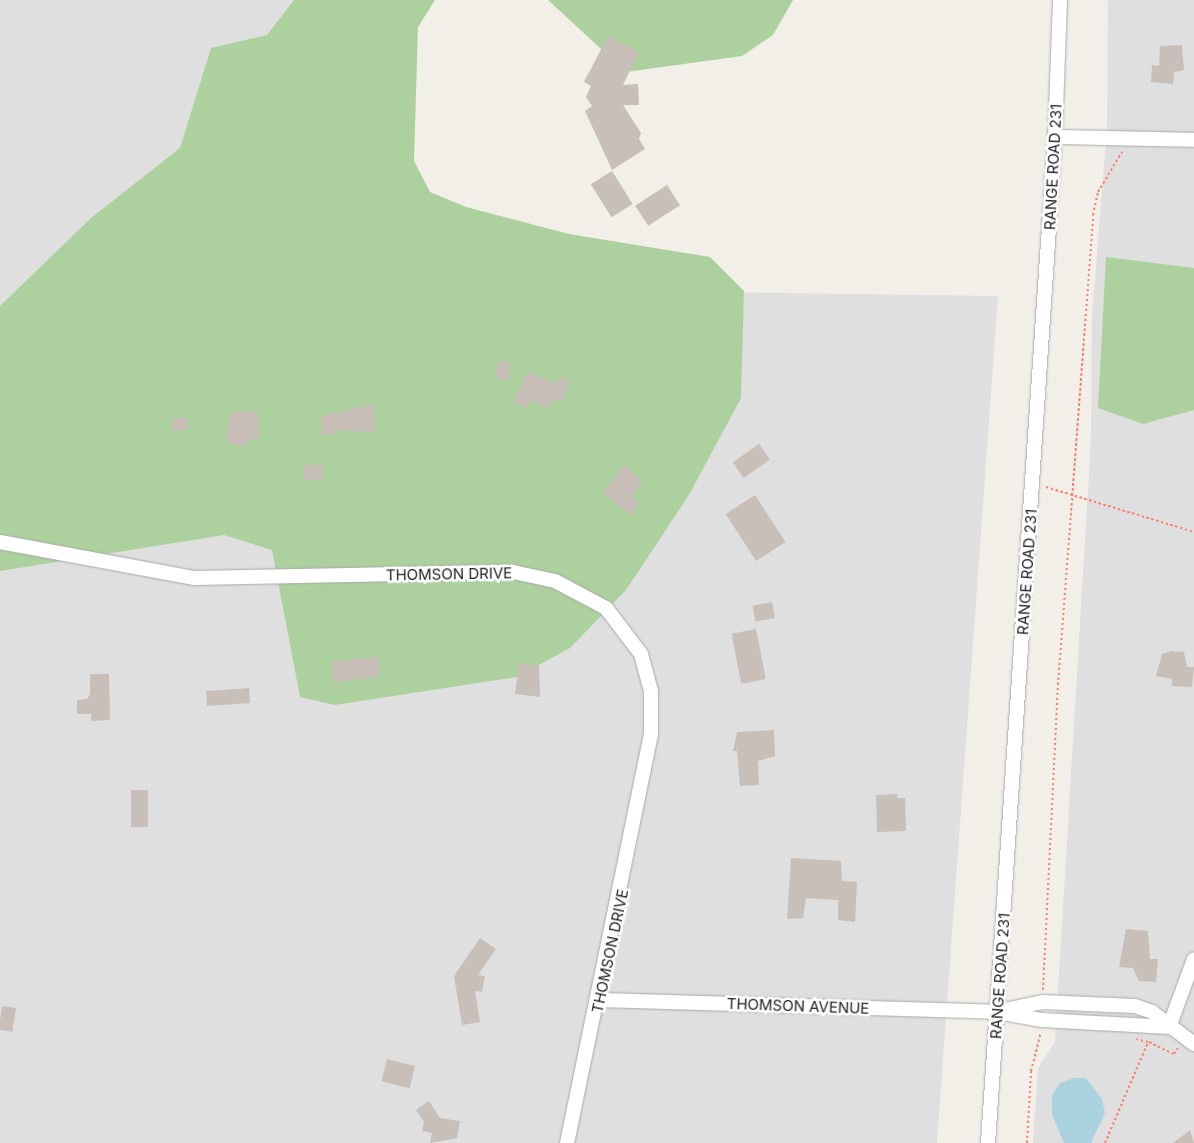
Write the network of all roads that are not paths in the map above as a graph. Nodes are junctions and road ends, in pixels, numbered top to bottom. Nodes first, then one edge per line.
1 (1060, 0) edge
2 (1055, 137) junction
3 (1194, 140) edge
4 (0, 542) edge
5 (1194, 959) edge
6 (600, 1000) junction
7 (997, 1012) junction
8 (1169, 1027) junction
9 (1189, 1041) edge
10 (567, 1143) edge
11 (988, 1143) edge

1 - 2 street, RANGE ROAD 231
2 - 3 street
2 - 7 street, RANGE ROAD 231
4 - 6 street, THOMSON DRIVE
5 - 8 street
6 - 7 street, THOMSON AVENUE
6 - 10 street, THOMSON DRIVE
7 - 8 street
7 - 8 street
7 - 11 street, RANGE ROAD 231
8 - 9 street

